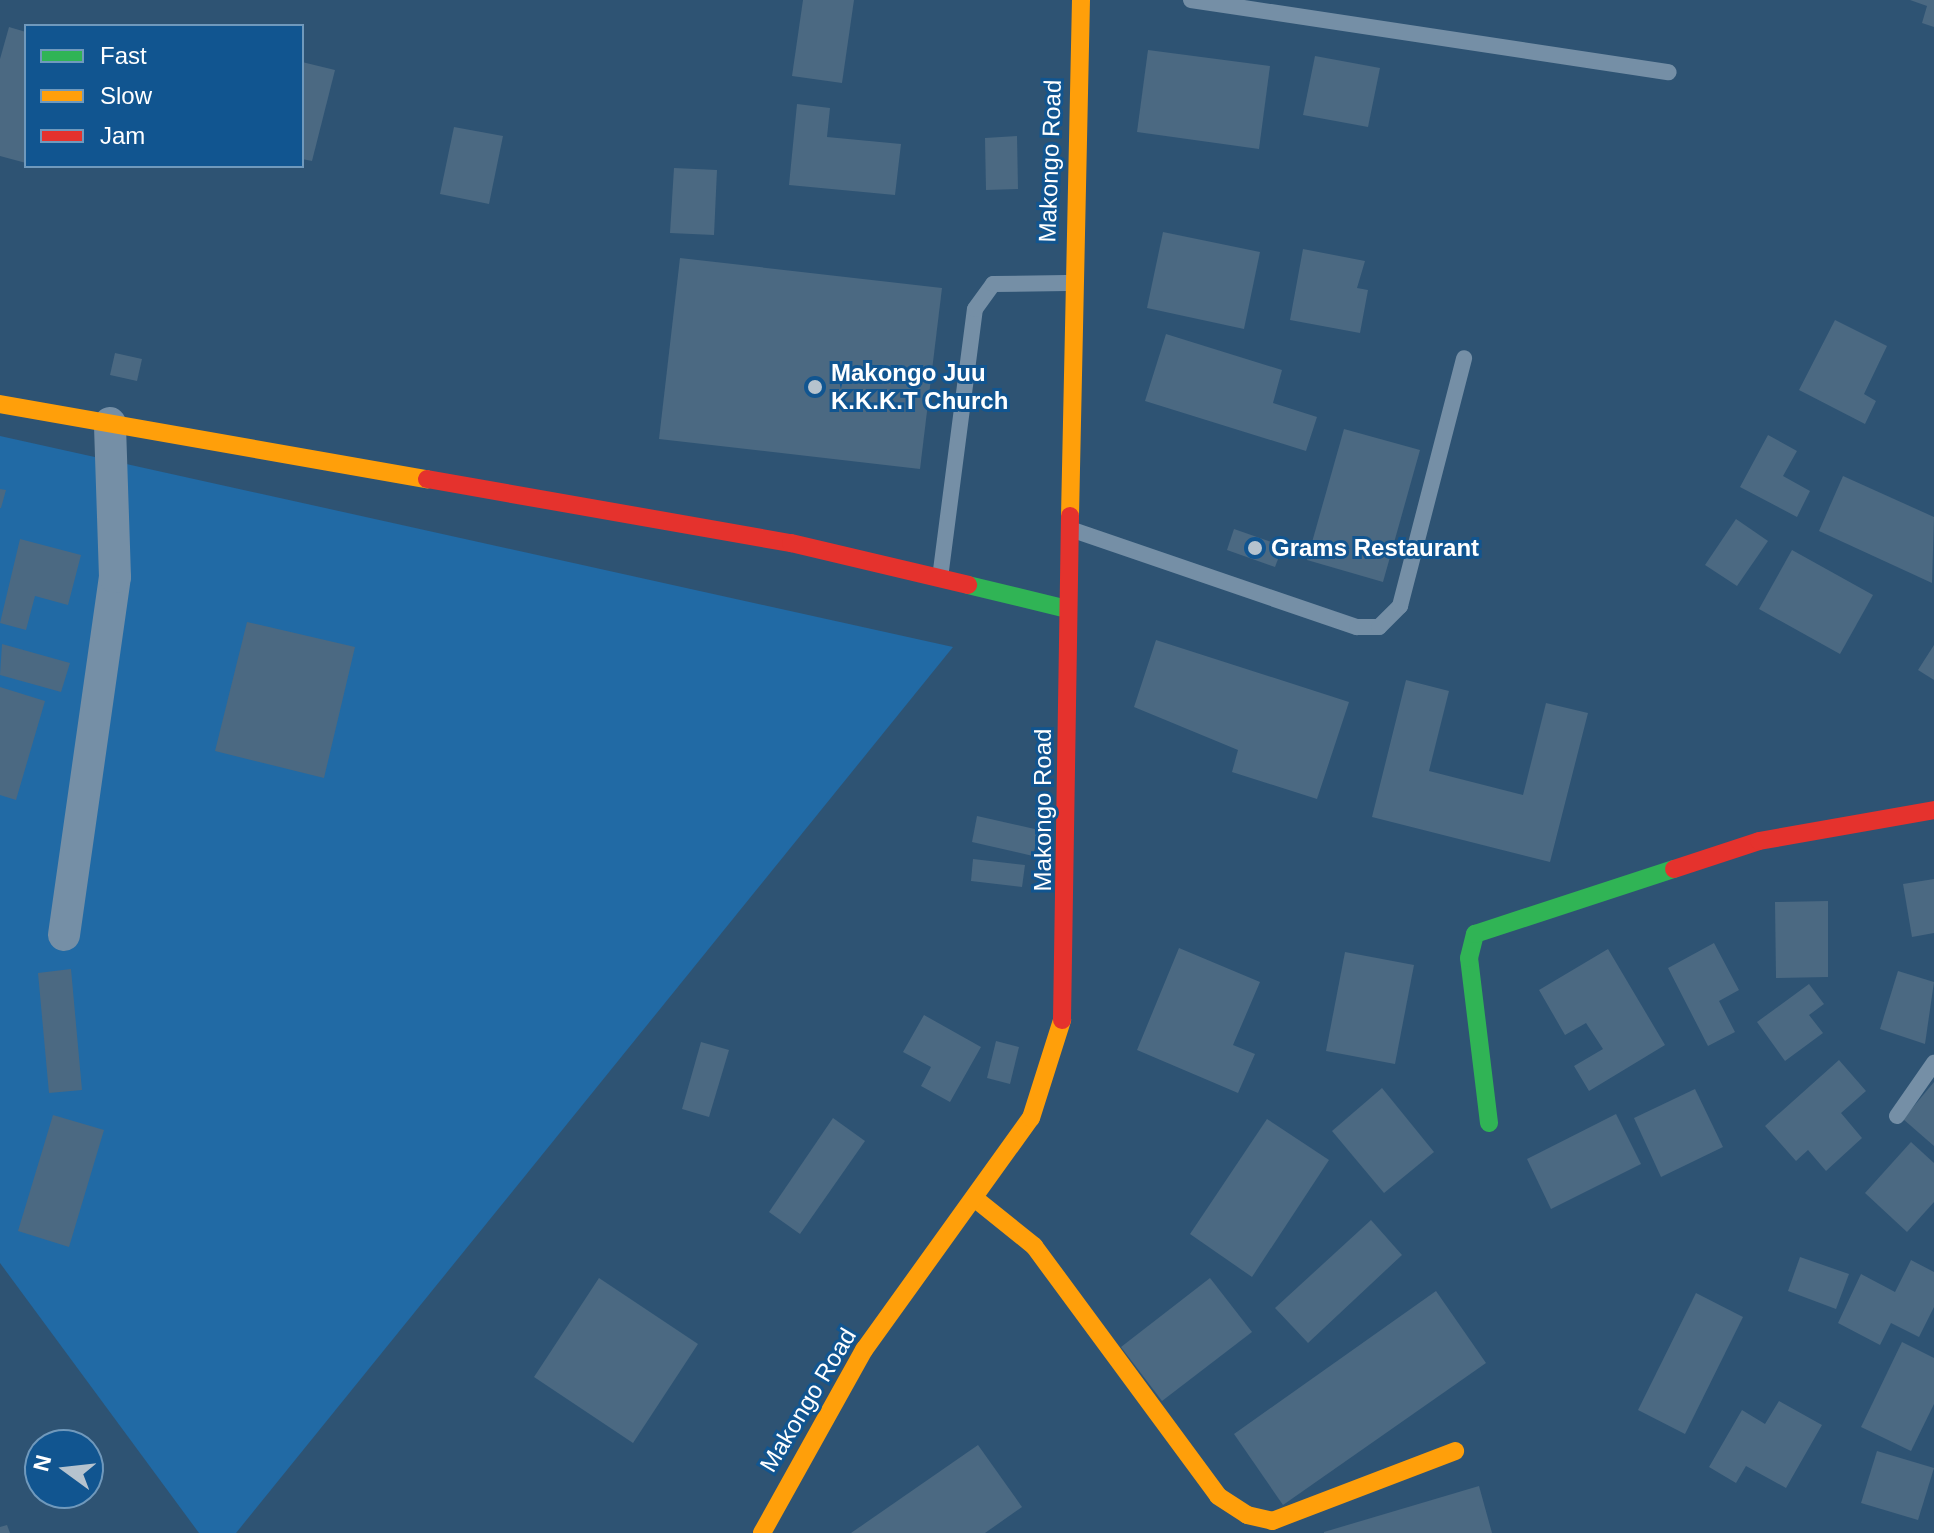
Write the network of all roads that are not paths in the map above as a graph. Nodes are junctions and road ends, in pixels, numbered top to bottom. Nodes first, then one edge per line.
1 (1081, 0) edge
2 (1191, 0) edge
3 (1669, 72) dead end
4 (1071, 283) junction
5 (1464, 358) dead end
6 (0, 404) edge
7 (110, 423) junction
8 (1067, 529) junction
9 (940, 579) junction
10 (1067, 609) junction
11 (1934, 810) edge
12 (64, 935) dead end
13 (1934, 1063) edge
14 (1897, 1116) dead end
15 (1489, 1123) dead end
16 (978, 1201) junction
17 (1455, 1451) dead end
18 (762, 1533) edge

1 - 4 street, Makongo Road
2 - 3 lane
4 - 8 street, Makongo Road
4 - 9 lane
5 - 8 lane
6 - 7 street
7 - 9 street
7 - 12 street
8 - 10 street, Makongo Road
9 - 10 street
10 - 16 street, Makongo Road
11 - 15 street
13 - 14 lane
16 - 17 street
16 - 18 street, Makongo Road

